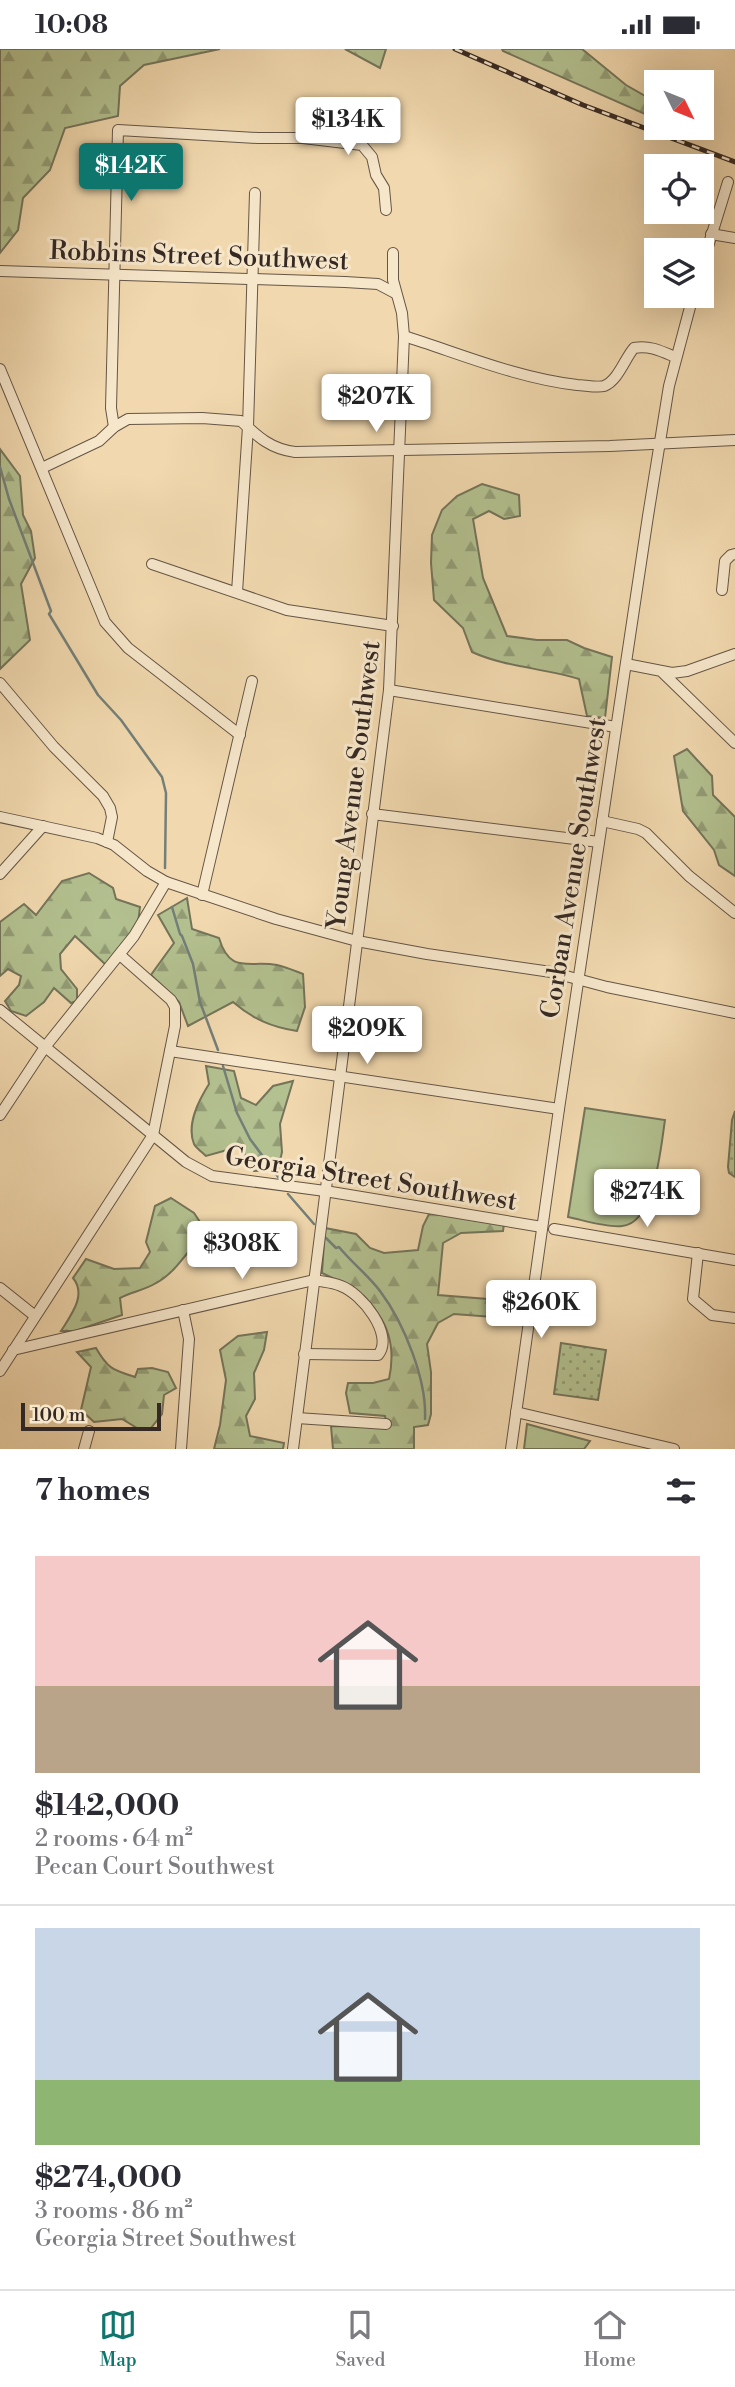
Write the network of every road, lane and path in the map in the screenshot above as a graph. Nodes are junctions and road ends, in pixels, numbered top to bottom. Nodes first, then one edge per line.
1 (303, 119) dead end
2 (303, 138) junction
3 (728, 182) dead end
4 (255, 193) dead end
5 (386, 210) dead end
6 (711, 234) junction
7 (710, 238) edge
8 (735, 239) edge
9 (393, 253) dead end
10 (0, 271) edge
11 (113, 274) junction
12 (253, 279) junction
13 (396, 293) junction
14 (689, 308) edge
15 (404, 335) junction
16 (675, 357) junction
17 (0, 369) edge
18 (114, 427) junction
19 (248, 427) junction
20 (735, 439) edge
21 (660, 443) junction
22 (400, 449) junction
23 (42, 468) junction
24 (735, 554) edge
25 (152, 564) dead end
26 (722, 590) dead end
27 (237, 592) junction
28 (393, 626) junction
29 (735, 654) edge
30 (626, 664) junction
31 (661, 671) junction
32 (252, 681) dead end
33 (0, 683) edge
34 (389, 690) junction
35 (617, 727) junction
36 (240, 735) junction
37 (735, 743) edge
38 (372, 814) junction
39 (0, 817) edge
40 (602, 821) junction
41 (43, 826) junction
42 (107, 842) junction
43 (598, 842) junction
44 (0, 874) edge
45 (166, 883) junction
46 (202, 895) junction
47 (735, 913) edge
48 (357, 941) junction
49 (120, 955) junction
50 (578, 980) junction
51 (0, 1010) edge
52 (735, 1011) edge
53 (45, 1047) junction
54 (170, 1051) junction
55 (340, 1077) junction
56 (559, 1109) junction
57 (0, 1115) edge
58 (153, 1135) junction
59 (325, 1191) junction
60 (542, 1227) junction
61 (554, 1229) dead end
62 (698, 1253) junction
63 (735, 1259) edge
64 (311, 1281) junction
65 (0, 1288) edge
66 (183, 1310) junction
67 (35, 1316) junction
68 (735, 1318) edge
69 (13, 1350) junction
70 (304, 1354) junction
71 (0, 1371) edge
72 (516, 1412) junction
73 (297, 1418) junction
74 (386, 1424) dead end
75 (89, 1431) dead end
76 (84, 1449) edge
77 (181, 1449) edge
78 (293, 1449) edge
79 (511, 1449) edge
80 (674, 1449) edge

1 - 2 street
2 - 5 street
2 - 11 street
3 - 6 street
4 - 12 street
6 - 7 street
6 - 8 street
9 - 13 street, Young Avenue Southwest
10 - 11 street, Robbins Street Southwest
11 - 12 street, Robbins Street Southwest
11 - 18 street
12 - 13 street, Robbins Street Southwest
12 - 19 street
13 - 15 street, Young Avenue Southwest
14 - 16 street, Corban Avenue Southwest
15 - 16 street
15 - 22 street, Young Avenue Southwest
16 - 21 street, Corban Avenue Southwest
17 - 23 street
18 - 19 street
18 - 23 street
19 - 22 street
19 - 27 street
20 - 21 street
21 - 22 street
21 - 30 street, Corban Avenue Southwest
22 - 28 street, Young Avenue Southwest
23 - 36 street
24 - 26 street
25 - 27 street
27 - 28 street
28 - 34 street, Young Avenue Southwest
29 - 31 street
30 - 31 street
30 - 35 street, Corban Avenue Southwest
31 - 37 street
32 - 36 street
33 - 42 street
34 - 35 street
34 - 38 street, Young Avenue Southwest
35 - 40 street, Corban Avenue Southwest
36 - 46 street
38 - 43 street
38 - 48 street, Young Avenue Southwest
39 - 41 street
40 - 43 street, Corban Avenue Southwest
40 - 47 street
41 - 42 street
41 - 44 street
42 - 45 street
43 - 50 street, Corban Avenue Southwest
45 - 46 street
45 - 49 street
46 - 48 street
48 - 50 street
48 - 55 street, Young Avenue Southwest
49 - 53 street
49 - 54 street
50 - 52 street
50 - 56 street, Corban Avenue Southwest
51 - 53 street, Georgia Street Southwest
53 - 57 street
53 - 58 street, Georgia Street Southwest
54 - 55 street
54 - 58 street
55 - 56 street
55 - 59 street, Young Avenue Southwest
56 - 60 street, Corban Avenue Southwest
58 - 59 street, Georgia Street Southwest
58 - 67 street
59 - 60 street, Georgia Street Southwest
59 - 64 street, Young Avenue Southwest
60 - 72 street, Corban Avenue Southwest
61 - 62 street
62 - 63 street
62 - 68 street
64 - 66 street
64 - 70 street, Young Avenue Southwest
64 - 70 street
65 - 67 street
66 - 69 street
66 - 77 street
67 - 69 street
69 - 71 street
70 - 73 street, Young Avenue Southwest
72 - 79 street, Corban Avenue Southwest
72 - 80 street
73 - 74 street
73 - 78 street, Young Avenue Southwest
75 - 76 street

